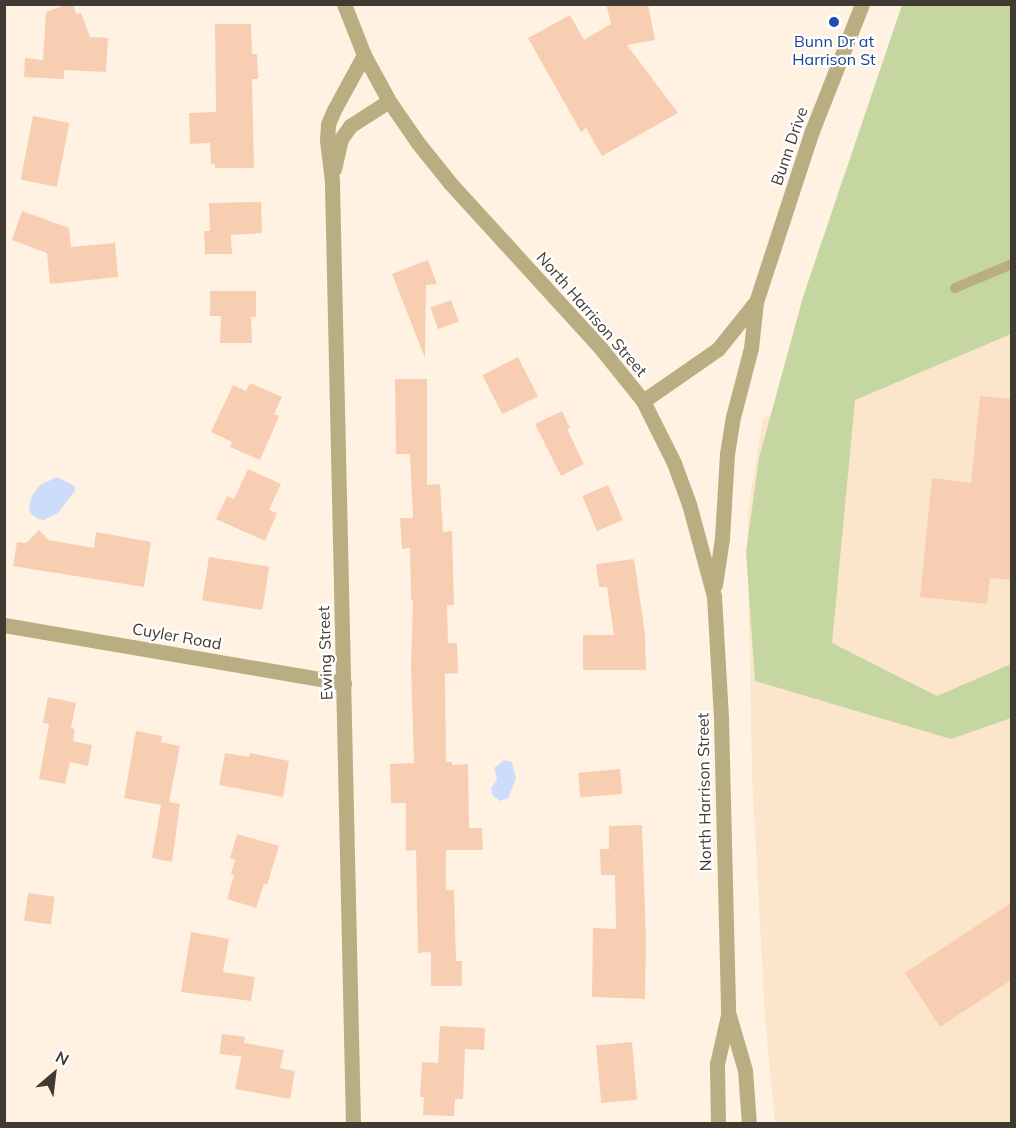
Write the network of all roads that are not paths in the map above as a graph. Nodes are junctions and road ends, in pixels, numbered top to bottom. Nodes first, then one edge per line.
1 (344, 4) edge
2 (862, 4) edge
3 (364, 55) junction
4 (389, 101) junction
5 (332, 181) junction
6 (1011, 264) edge
7 (955, 288) dead end
8 (756, 302) junction
9 (643, 401) junction
10 (714, 596) junction
11 (4, 625) edge
12 (344, 683) junction
13 (728, 1012) junction
14 (353, 1124) edge
15 (718, 1124) edge
16 (749, 1124) edge

1 - 3 street, North Harrison Street
2 - 8 street, Bunn Drive
3 - 4 street, North Harrison Street
3 - 5 street, Ewing Street
4 - 5 street, Ewing Street
4 - 9 street, North Harrison Street
5 - 12 street, Ewing Street
6 - 7 lane
8 - 9 street, Bunn Drive
8 - 10 street, Bunn Drive
9 - 10 street, North Harrison Street
10 - 13 street, North Harrison Street
11 - 12 street, Cuyler Road
12 - 14 street, Ewing Street
13 - 15 street, North Harrison Street
13 - 16 street, North Harrison Street

